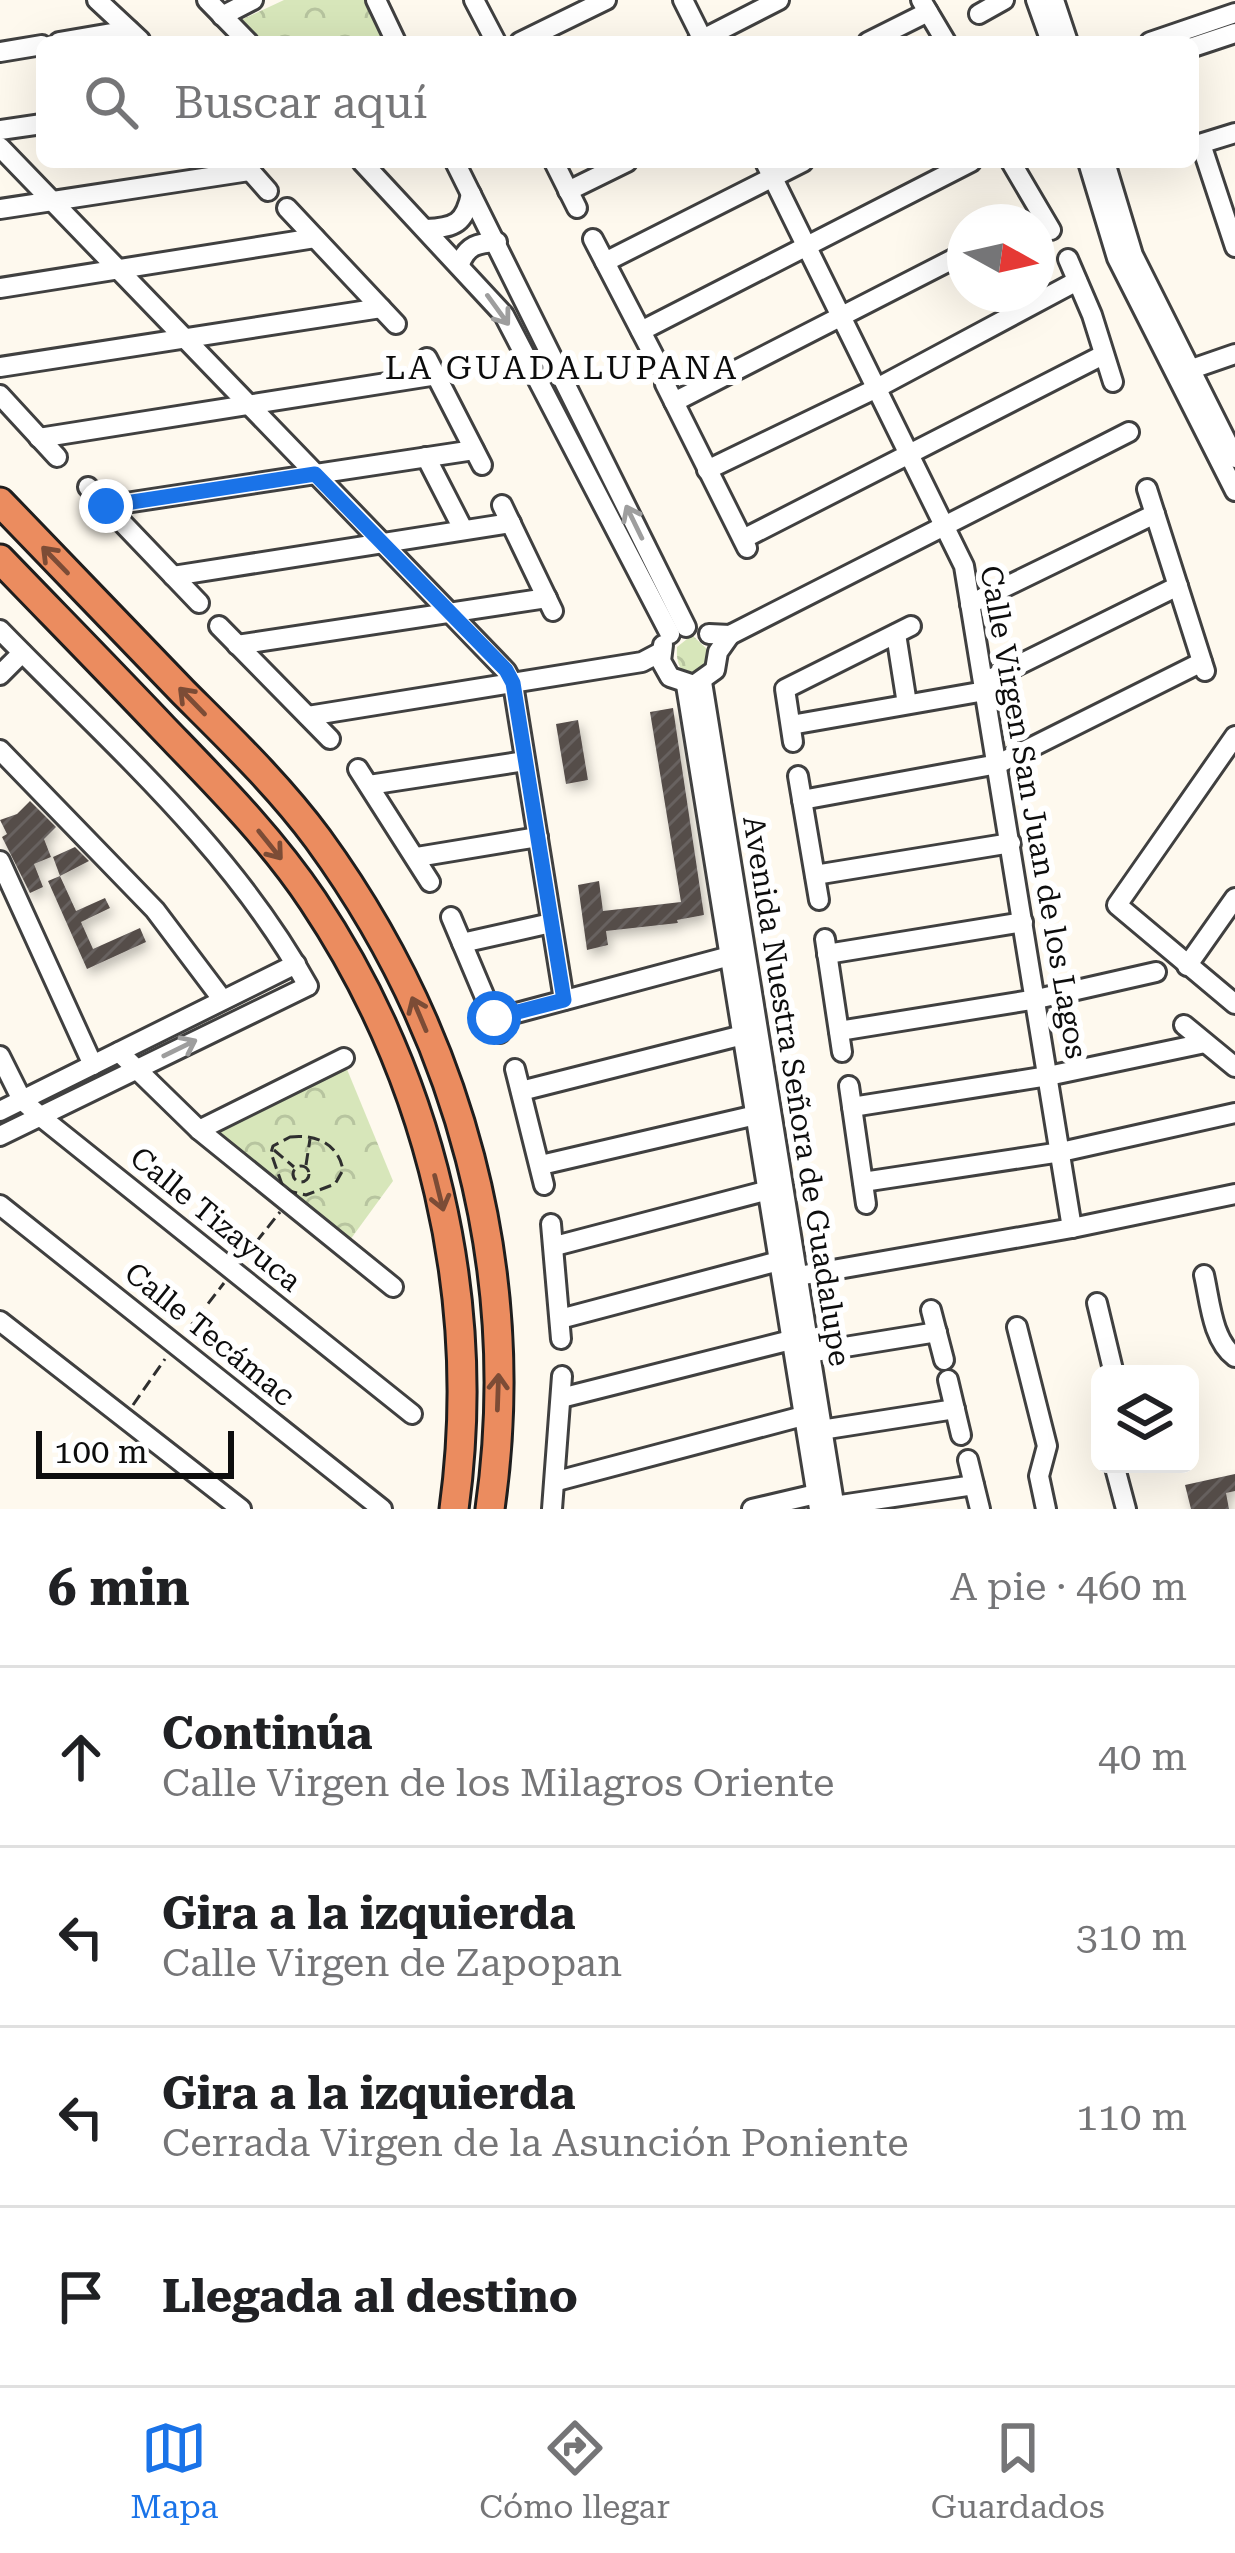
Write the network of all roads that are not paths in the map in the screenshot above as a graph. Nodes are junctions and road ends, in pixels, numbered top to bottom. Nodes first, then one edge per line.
1 (98, 0) edge
2 (253, 0) edge
3 (376, 0) edge
4 (474, 0) edge
5 (606, 0) edge
6 (683, 0) edge
7 (778, 0) edge
8 (1004, 0) edge
9 (1036, 0) edge
10 (1054, 0) edge
11 (212, 4) edge
12 (924, 6) edge
13 (1235, 13) edge
14 (979, 14) dead end
15 (1235, 33) edge
16 (134, 35) edge
17 (242, 36) edge
18 (393, 36) edge
19 (493, 36) edge
20 (532, 36) edge
21 (699, 36) edge
22 (710, 36) edge
23 (877, 36) edge
24 (942, 36) edge
25 (1049, 36) edge
26 (1066, 36) edge
27 (1168, 36) edge
28 (1199, 45) edge
29 (36, 46) edge
30 (0, 52) edge
31 (36, 125) edge
32 (0, 130) edge
33 (1235, 133) edge
34 (1199, 144) edge
35 (0, 147) edge
36 (1199, 150) edge
37 (234, 168) edge
38 (247, 168) edge
39 (368, 168) edge
40 (458, 168) edge
41 (557, 168) edge
42 (618, 168) edge
43 (959, 168) edge
44 (1014, 168) edge
45 (1090, 168) edge
46 (1108, 168) edge
47 (769, 170) edge
48 (268, 191) dead end
49 (471, 194) junction
50 (52, 201) junction
51 (1031, 204) edge
52 (287, 208) dead end
53 (0, 209) edge
54 (426, 229) junction
55 (315, 238) junction
56 (593, 239) dead end
57 (496, 242) junction
58 (806, 246) junction
59 (1235, 247) edge
60 (1068, 259) dead end
61 (605, 262) junction
62 (947, 262) edge
63 (460, 264) junction
64 (118, 268) junction
65 (1077, 281) junction
66 (0, 288) edge
67 (381, 308) junction
68 (842, 316) junction
69 (396, 324) dead end
70 (641, 331) junction
71 (186, 336) junction
72 (1235, 354) edge
73 (1103, 355) junction
74 (0, 367) edge
75 (1183, 372) junction
76 (1112, 382) dead end
77 (666, 384) junction
78 (877, 388) junction
79 (0, 395) edge
80 (250, 405) junction
81 (1129, 432) dead end
82 (40, 438) junction
83 (911, 455) junction
84 (57, 457) dead end
85 (426, 457) junction
86 (1235, 458) edge
87 (707, 470) junction
88 (315, 474) junction
89 (88, 487) dead end
90 (1147, 489) dead end
91 (1235, 491) edge
92 (0, 502) edge
93 (106, 506) junction
94 (1155, 514) junction
95 (946, 525) junction
96 (463, 530) junction
97 (383, 541) junction
98 (0, 559) edge
99 (173, 576) junction
100 (1178, 586) junction
101 (199, 603) dead end
102 (970, 604) junction
103 (448, 611) junction
104 (219, 626) dead end
105 (0, 630) edge
106 (714, 643) junction
107 (237, 644) junction
108 (670, 646) junction
109 (22, 653) junction
110 (0, 675) edge
111 (513, 683) junction
112 (694, 683) junction
113 (985, 686) junction
114 (908, 704) junction
115 (308, 716) junction
116 (1235, 736) edge
117 (330, 739) dead end
118 (0, 750) edge
119 (525, 761) junction
120 (998, 764) junction
121 (798, 776) dead end
122 (802, 800) junction
123 (538, 837) junction
124 (1011, 844) junction
125 (416, 857) junction
126 (0, 860) edge
127 (815, 875) junction
128 (430, 882) dead end
129 (1235, 898) edge
130 (819, 900) dead end
131 (451, 917) dead end
132 (1023, 922) junction
133 (551, 923) junction
134 (462, 943) junction
135 (730, 956) junction
136 (296, 964) junction
137 (1187, 966) junction
138 (1156, 972) dead end
139 (1037, 999) junction
140 (222, 1000) junction
141 (564, 1000) junction
142 (1235, 1004) edge
143 (1184, 1025) dead end
144 (839, 1030) junction
145 (743, 1035) junction
146 (1205, 1042) junction
147 (119, 1052) junction
148 (842, 1052) dead end
149 (0, 1056) edge
150 (344, 1058) dead end
151 (93, 1065) junction
152 (1235, 1067) edge
153 (515, 1069) dead end
154 (135, 1070) junction
155 (1048, 1076) junction
156 (849, 1086) dead end
157 (521, 1091) junction
158 (22, 1100) junction
159 (852, 1107) junction
160 (0, 1111) edge
161 (1235, 1113) edge
162 (756, 1115) junction
163 (41, 1117) junction
164 (199, 1130) junction
165 (0, 1136) edge
166 (1061, 1152) junction
167 (863, 1182) junction
168 (769, 1190) junction
169 (1235, 1194) edge
170 (0, 1204) edge
171 (866, 1204) dead end
172 (551, 1224) dead end
173 (1072, 1228) junction
174 (554, 1246) junction
175 (786, 1272) junction
176 (1204, 1275) dead end
177 (393, 1287) dead end
178 (1097, 1303) dead end
179 (931, 1310) dead end
180 (0, 1321) edge
181 (1017, 1327) dead end
182 (938, 1332) junction
183 (791, 1340) junction
184 (808, 1353) junction
185 (1235, 1357) edge
186 (944, 1360) dead end
187 (1112, 1365) edge
188 (562, 1376) dead end
189 (948, 1380) dead end
190 (561, 1398) junction
191 (955, 1409) junction
192 (412, 1414) dead end
193 (803, 1416) junction
194 (821, 1430) junction
195 (961, 1435) dead end
196 (968, 1460) dead end
197 (1116, 1473) edge
198 (557, 1481) junction
199 (974, 1484) junction
200 (826, 1504) edge
201 (241, 1509) edge
202 (382, 1509) edge
203 (454, 1509) edge
204 (490, 1509) edge
205 (552, 1509) edge
206 (752, 1509) edge
207 (980, 1509) edge
208 (1046, 1509) edge
209 (1126, 1509) edge

1 - 16 street
2 - 11 street
3 - 18 street
4 - 19 street
5 - 20 street
6 - 21 street
7 - 22 street
8 - 14 street
9 - 25 street
10 - 26 street
11 - 17 street
12 - 23 street
12 - 24 street
13 - 27 street
15 - 28 street
29 - 30 street
31 - 32 street
33 - 34 street
35 - 50 street
36 - 59 street
37 - 50 street
38 - 48 street
39 - 54 street
40 - 49 street
41 - 42 street
43 - 58 street
44 - 51 street
45 - 75 street
46 - 75 street
47 - 58 street, Calle Virgen San Juan de los Lagos
47 - 61 street
49 - 54 street
49 - 57 street
50 - 53 street
50 - 64 street
52 - 55 street
54 - 63 street
55 - 64 street
55 - 67 street
56 - 61 street
57 - 63 street
108 -> 57 street
58 - 68 street, Calle Virgen San Juan de los Lagos
58 - 70 street
60 - 65 street
61 - 70 street
62 - 68 street
63 -> 108 street
64 - 66 street
64 - 71 street
65 - 73 street
65 - 78 street
67 - 69 street
67 - 71 street
68 - 77 street
68 - 78 street, Calle Virgen San Juan de los Lagos
70 - 77 street
71 - 74 street
71 - 80 street
72 - 75 street
73 - 76 street
73 - 83 street
75 - 86 street
75 - 91 street
77 - 87 street
78 - 83 street, Calle Virgen San Juan de los Lagos
78 - 87 street
79 - 82 street
80 - 82 street
80 - 85 street
80 - 88 street
81 - 95 street
82 - 84 street
83 - 87 street
83 - 95 street, Calle Virgen San Juan de los Lagos
85 - 88 street
85 - 96 street
88 - 93 street
88 - 97 street
89 - 93 street
90 - 94 street
204 -> 92 highway
93 - 99 street
94 - 100 street
94 - 102 street
95 - 102 street, Calle Virgen San Juan de los Lagos
95 - 106 street
96 - 97 street
96 - 103 street
97 - 99 street
97 - 103 street
98 -> 203 highway
99 - 101 street
100 - 113 street
100 - 120 street
102 - 113 street, Calle Virgen San Juan de los Lagos
103 - 107 street
103 - 111 street
104 - 107 street
105 - 109 street
106 - 108 street
106 - 112 street
107 - 115 street
108 - 111 street
108 - 112 street
109 - 110 street
109 - 136 street
111 - 115 street
111 - 119 street
112 - 135 street, Avenida Nuestra Señora de Guadalupe
112 - 175 street, Avenida Nuestra Señora de Guadalupe
113 - 114 street
113 - 120 street, Calle Virgen San Juan de los Lagos
114 - 114 street
115 - 117 street
116 - 137 street
118 - 140 street
119 - 123 street
119 - 125 street
120 - 122 street
120 - 124 street, Calle Virgen San Juan de los Lagos
121 - 122 street
122 - 127 street
123 - 125 street
123 - 133 street
124 - 127 street
124 - 132 street, Calle Virgen San Juan de los Lagos
125 - 128 street
126 - 151 street
127 - 130 street
129 - 137 street
131 - 134 street
132 - 139 street, Calle Virgen San Juan de los Lagos
132 - 144 street
133 - 134 street
133 - 141 street
134 - 141 street
135 - 141 street
135 - 145 street, Avenida Nuestra Señora de Guadalupe
136 - 140 street
154 -> 136 street
137 - 142 street
138 - 139 street
139 - 144 street
139 - 155 street, Calle Virgen San Juan de los Lagos
140 - 147 street
143 - 146 street
144 - 148 street
145 - 157 street
145 - 162 street, Avenida Nuestra Señora de Guadalupe
146 - 152 street
146 - 155 street
147 - 151 street
147 - 154 street
149 - 158 street, Calle Tizayuca
150 - 164 street
151 - 158 street
153 - 157 street
154 - 163 street
154 - 164 street
155 - 159 street
155 - 166 street, Calle Virgen San Juan de los Lagos
156 - 159 street
157 - 162 street
158 - 160 street
158 - 163 street, Calle Tizayuca
159 - 167 street
161 - 166 street
162 - 168 street, Avenida Nuestra Señora de Guadalupe
163 - 165 street
163 - 192 street, Calle Tizayuca
164 - 177 street
166 - 167 street
166 - 173 street, Calle Virgen San Juan de los Lagos
167 - 171 street
168 - 174 street
168 - 175 street, Avenida Nuestra Señora de Guadalupe
169 - 173 street
170 - 202 street, Calle Tecámac
172 - 174 street
173 - 175 street
174 - 175 street
175 - 183 street, Avenida Nuestra Señora de Guadalupe
175 - 184 street, Avenida Nuestra Señora de Guadalupe
176 - 185 street
178 - 187 street
179 - 182 street
180 - 201 street
181 - 208 street
182 - 184 street
182 - 186 street
183 - 190 street
183 - 193 street, Avenida Nuestra Señora de Guadalupe
184 - 194 street, Avenida Nuestra Señora de Guadalupe
188 - 190 street
189 - 191 street
190 - 198 street
191 - 194 street
191 - 195 street
193 - 198 street
193 - 200 street, Avenida Nuestra Señora de Guadalupe
194 - 200 street, Avenida Nuestra Señora de Guadalupe
196 - 199 street
197 - 209 street
198 - 205 street
199 - 200 street
199 - 207 street
200 - 206 street

